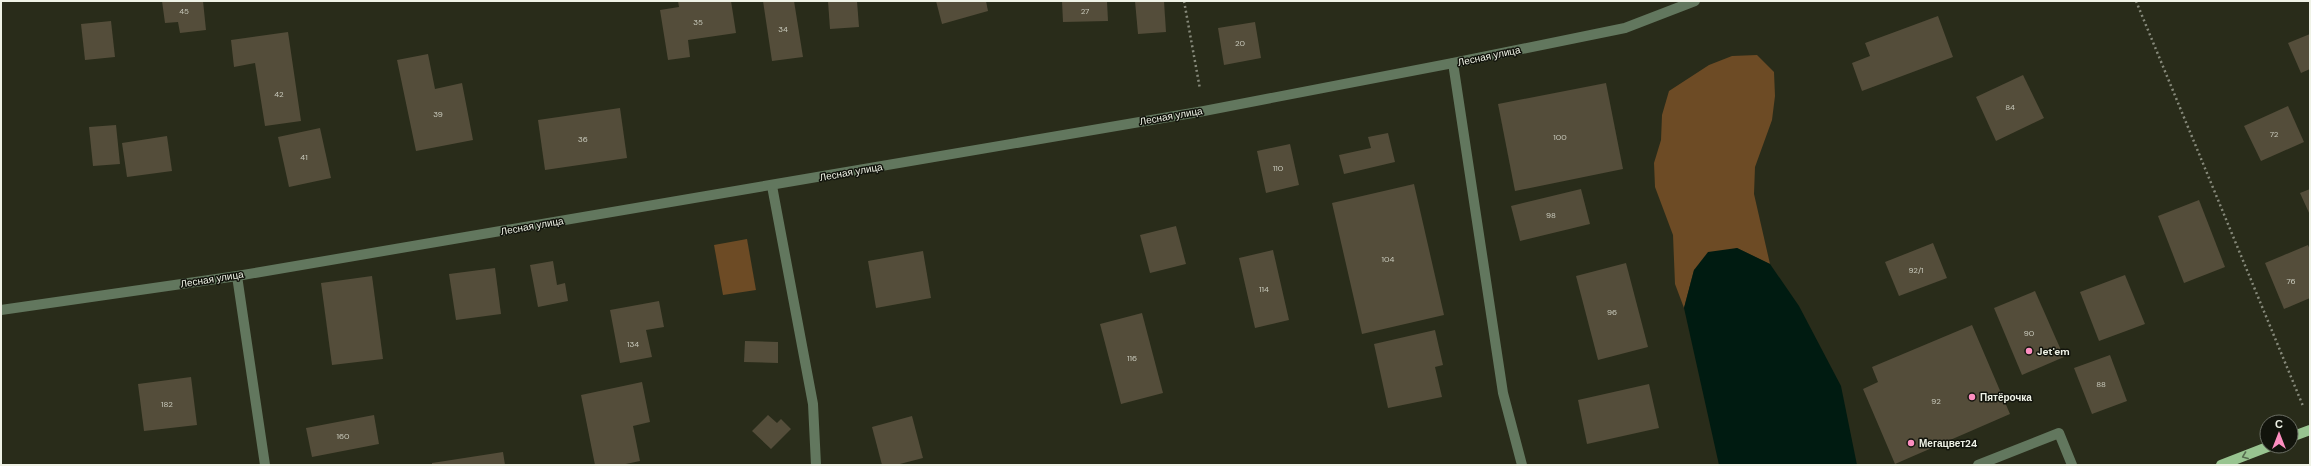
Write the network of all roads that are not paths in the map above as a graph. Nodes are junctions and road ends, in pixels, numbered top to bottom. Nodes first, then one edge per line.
1 (1695, 1) edge
2 (1454, 64) junction
3 (772, 186) junction
4 (237, 276) junction
5 (1, 310) edge
6 (2310, 430) edge
7 (2299, 434) edge
8 (2259, 450) edge
9 (265, 465) edge
10 (816, 465) edge
11 (1522, 465) edge
12 (1978, 465) edge
13 (2072, 465) edge
14 (2221, 465) edge

1 - 2 street, Лесная улица
2 - 3 street, Лесная улица
2 - 11 street
3 - 4 street, Лесная улица
3 - 10 street
4 - 5 street, Лесная улица
4 - 9 street
6 - 7 main road
8 -> 14 main road
12 - 13 street

